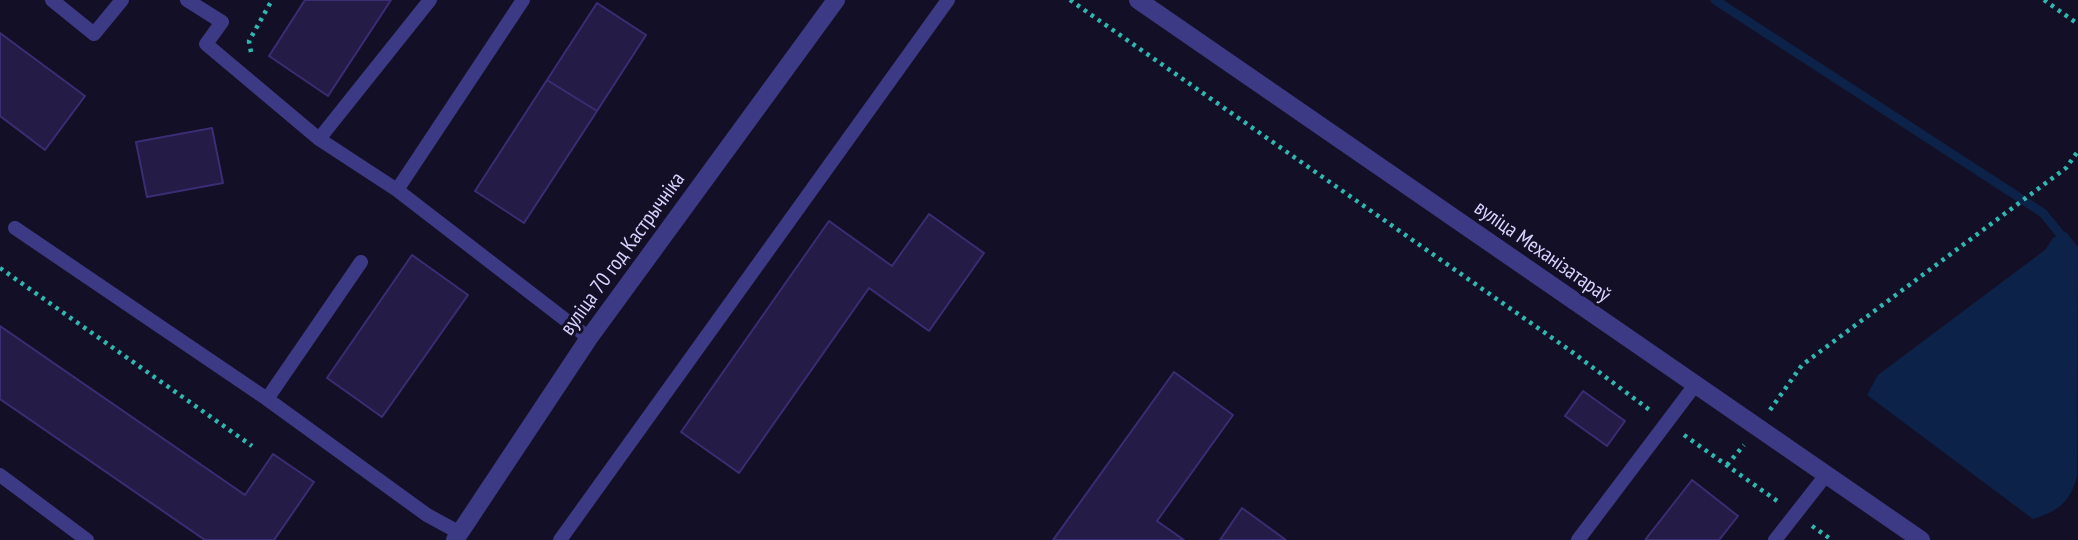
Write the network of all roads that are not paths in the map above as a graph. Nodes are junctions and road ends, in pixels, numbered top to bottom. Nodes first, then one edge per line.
1 (52, 0) edge
2 (122, 0) edge
3 (187, 0) edge
4 (430, 0) edge
5 (523, 0) edge
6 (836, 0) edge
7 (948, 0) edge
8 (1138, 0) edge
9 (319, 139) junction
10 (397, 190) junction
11 (15, 228) dead end
12 (361, 262) dead end
13 (589, 338) junction
14 (1695, 385) junction
15 (267, 399) junction
16 (0, 475) edge
17 (1826, 475) junction
18 (457, 536) edge
19 (87, 540) edge
20 (560, 540) edge
21 (1578, 540) edge
22 (1774, 540) edge
23 (1922, 540) edge

1 - 2 lane
3 - 9 lane
4 - 9 lane
5 - 10 lane
6 - 13 street, вуліца 70 год Кастрычніка
7 - 20 lane
8 - 14 street, вуліца Механізатараў
9 - 10 lane
10 - 13 lane
11 - 15 lane
12 - 15 lane
13 - 18 street, вуліца 70 год Кастрычніка
14 - 17 street, вуліца Механізатараў
14 - 21 lane
15 - 18 lane
16 - 19 lane
17 - 22 lane
17 - 23 street, вуліца Механізатараў

